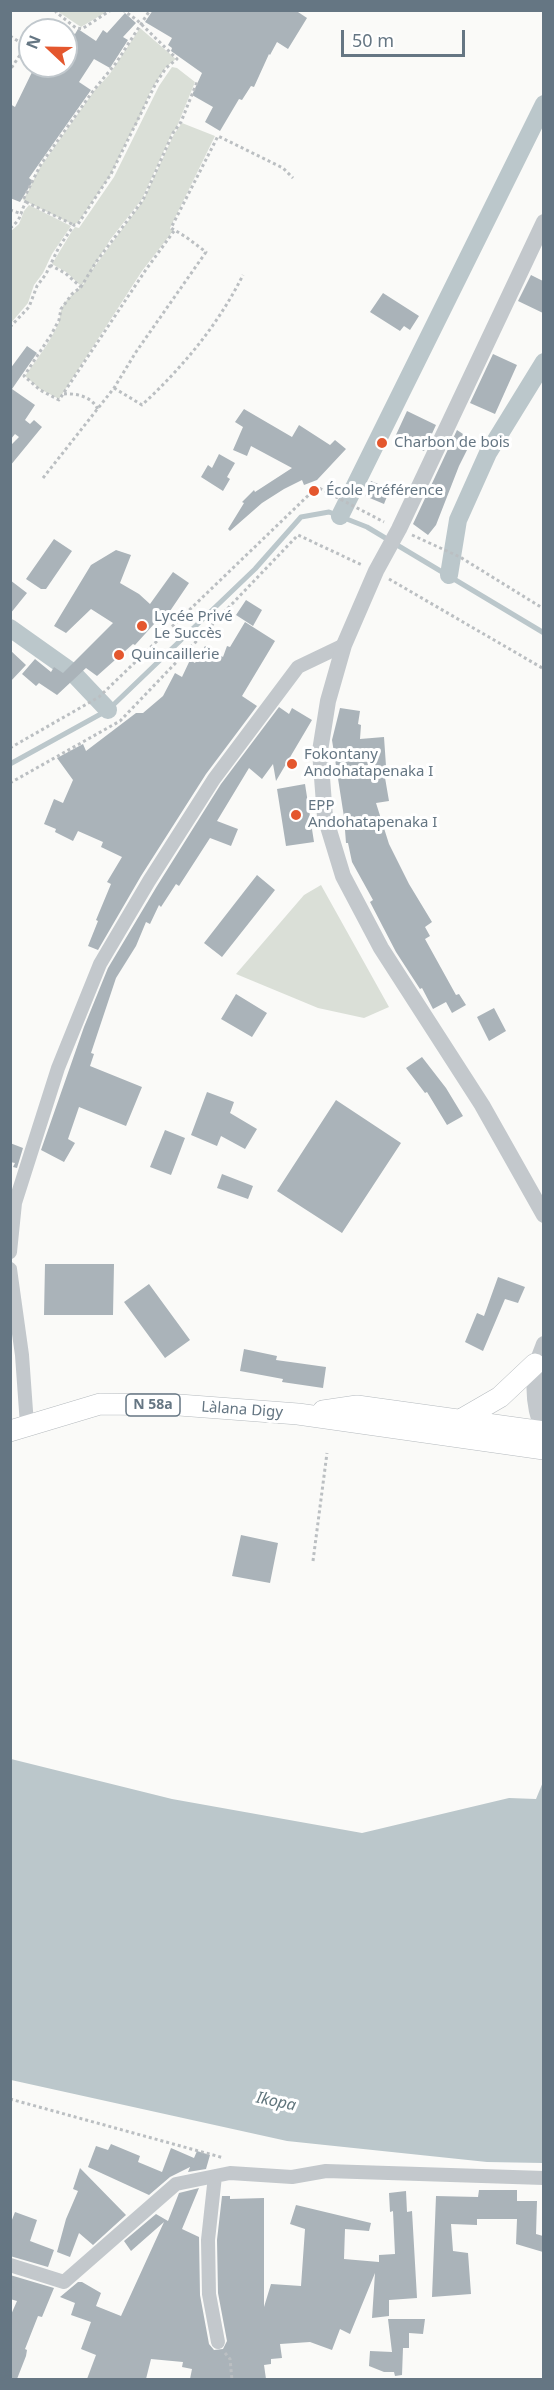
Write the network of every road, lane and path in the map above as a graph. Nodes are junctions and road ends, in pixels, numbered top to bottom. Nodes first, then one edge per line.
1 (57, 10) edge
2 (111, 10) edge
3 (123, 10) edge
4 (150, 10) edge
5 (140, 25) junction
6 (10, 36) edge
7 (10, 70) edge
8 (197, 82) dead end
9 (293, 178) dead end
10 (26, 202) junction
11 (10, 210) edge
12 (22, 214) junction
13 (543, 222) edge
14 (74, 225) junction
15 (10, 228) edge
16 (174, 231) junction
17 (50, 265) junction
18 (243, 275) dead end
19 (81, 286) junction
20 (10, 327) edge
21 (114, 388) junction
22 (64, 394) junction
23 (98, 410) junction
24 (43, 478) dead end
25 (399, 529) junction
26 (379, 566) junction
27 (543, 609) edge
28 (344, 645) junction
29 (543, 669) edge
30 (10, 748) edge
31 (10, 783) edge
32 (543, 1215) edge
33 (10, 1252) edge
34 (10, 1269) edge
35 (543, 1344) edge
36 (535, 1364) junction
37 (298, 1414) junction
38 (462, 1419) junction
39 (19, 1428) edge
40 (543, 1432) edge
41 (534, 1447) edge
42 (327, 1453) dead end
43 (313, 1561) dead end
44 (10, 2099) edge
45 (225, 2158) dead end
46 (215, 2176) junction
47 (543, 2178) edge
48 (10, 2265) edge
49 (218, 2342) joint
50 (232, 2379) edge

1 - 2 path
3 - 5 path
4 - 5 path
5 - 10 path
5 - 14 path
6 - 7 path
8 - 19 path
9 - 16 path
10 - 12 path
10 - 14 path
11 - 12 path
12 - 15 path
13 - 25 street
14 - 17 path
16 - 21 path
16 - 22 path
17 - 19 path
17 - 20 path
18 - 21 path
19 - 22 path
21 - 23 path
22 - 23 path
23 - 24 path
25 - 26 street
25 - 27 path
25 - 30 path
26 - 28 street
26 - 29 path
26 - 31 path
28 - 32 street
28 - 33 street
34 - 39 street
35 - 36 street
36 - 38 main road
36 - 40 street
37 - 38 main road, Làlana Digy / N 58a
37 - 39 main road, Làlana Digy / N 58a
37 - 41 main road, Làlana Digy / N 58a
38 - 40 main road, Làlana Digy / N 58a
40 - 41 street
42 - 43 path
44 - 45 path
46 - 47 street
46 - 48 street
46 - 49 street
49 - 50 path

